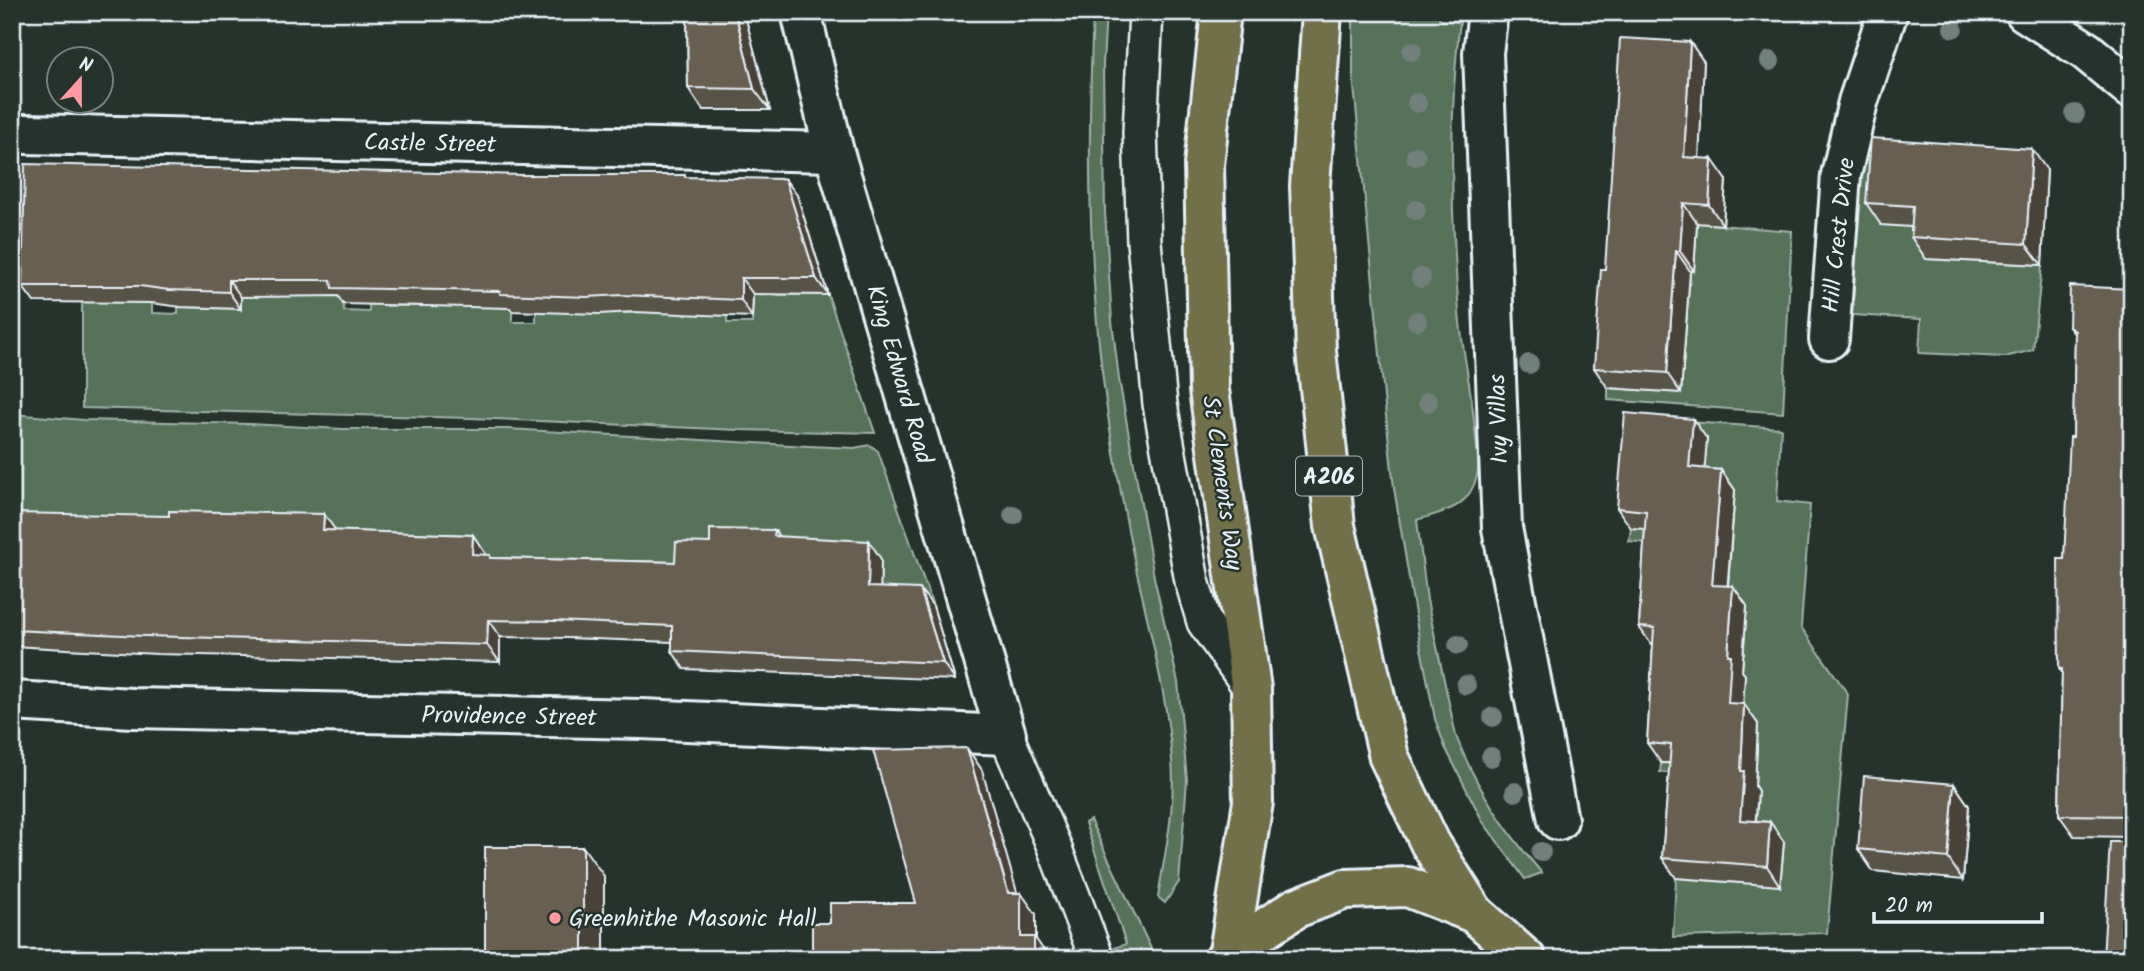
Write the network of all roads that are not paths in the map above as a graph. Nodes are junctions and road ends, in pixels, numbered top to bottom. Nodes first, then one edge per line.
1 (801, 12) edge
2 (1146, 12) edge
3 (1222, 12) edge
4 (1322, 12) edge
5 (1488, 12) edge
6 (1888, 12) edge
7 (2025, 12) edge
8 (2132, 89) edge
9 (26, 134) dead end
10 (834, 152) junction
11 (1829, 339) dead end
12 (1251, 689) junction
13 (12, 701) edge
14 (1006, 734) junction
15 (1558, 821) dead end
16 (1474, 913) junction
17 (1094, 951) dead end
18 (1227, 956) edge
19 (1527, 958) edge

1 - 10 street, King Edward Road
2 - 12 lane
3 - 12 main road, St Clements Way
4 - 16 main road, A206
5 - 15 street, Ivy Villas
6 - 11 street, Hill Crest Drive
7 - 8 street
9 - 10 street, Castle Street
10 - 14 street, King Edward Road
12 - 18 main road, St Clements Way
13 - 14 street, Providence Street
14 - 17 lane
16 - 18 main road
16 - 19 main road

